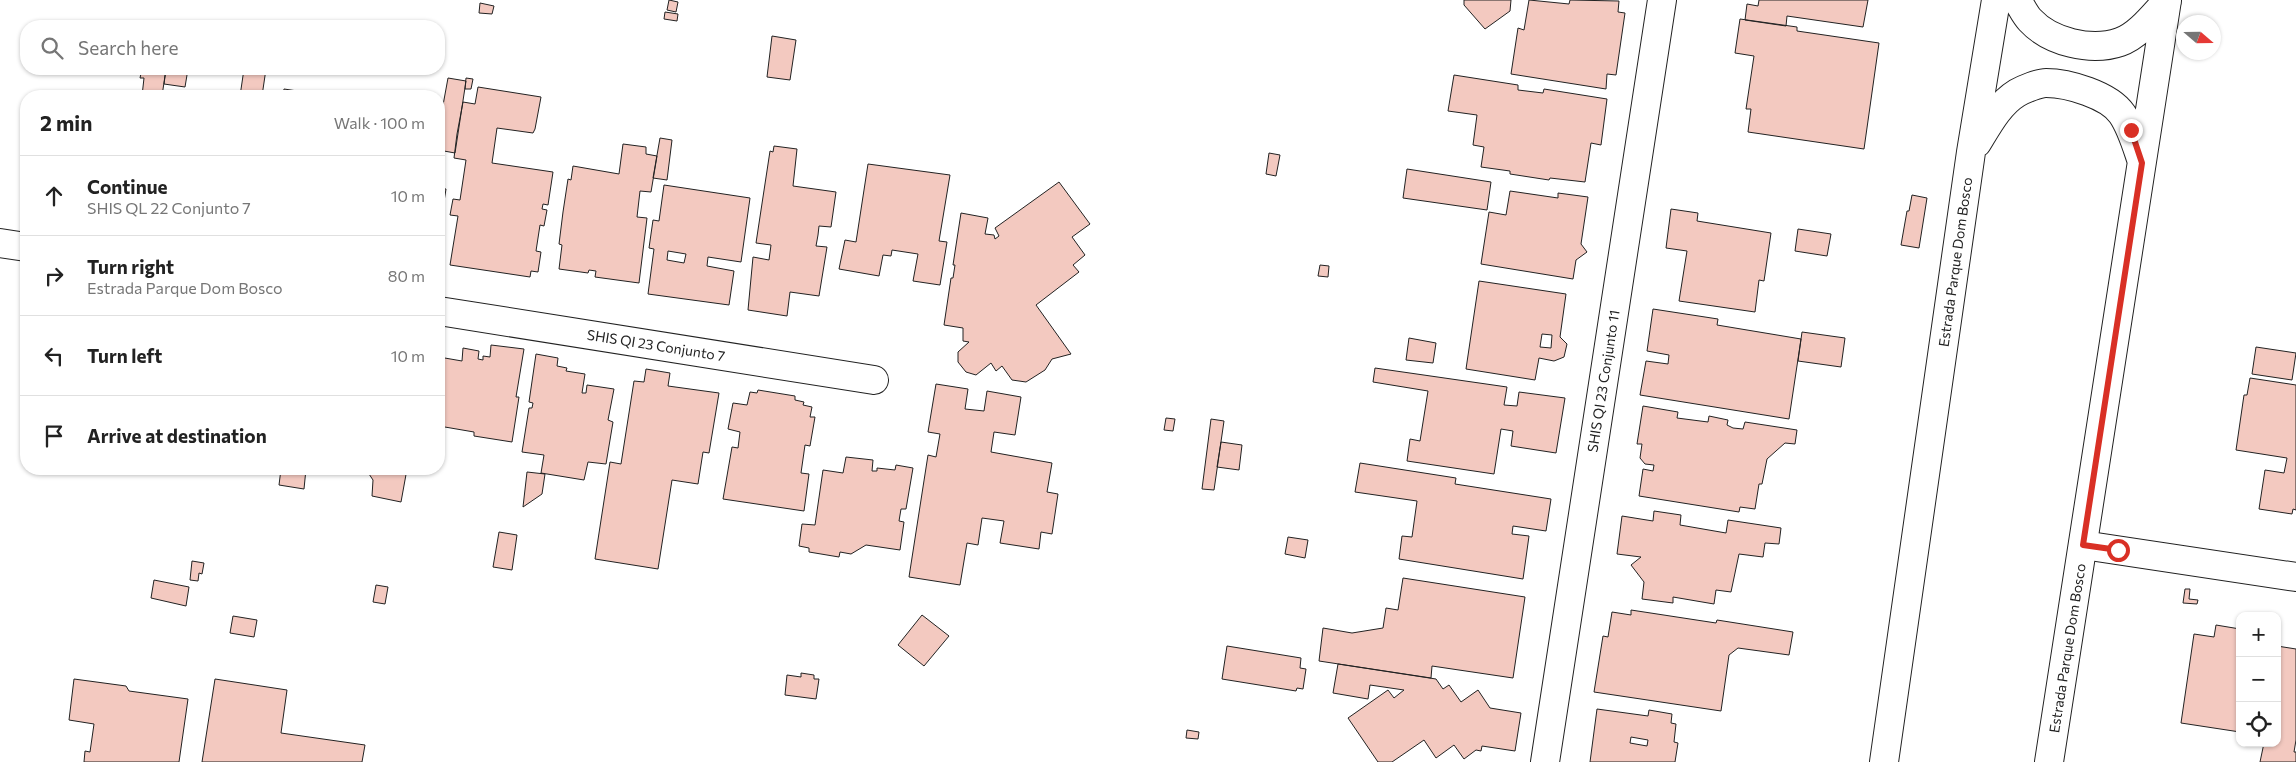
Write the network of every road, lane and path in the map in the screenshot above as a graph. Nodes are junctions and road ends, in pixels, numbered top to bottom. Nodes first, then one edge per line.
1 (1662, 0) edge
2 (1996, 0) edge
3 (2017, 0) edge
4 (2167, 1) edge
5 (1971, 152) junction
6 (2142, 163) junction
7 (0, 243) edge
8 (20, 246) edge
9 (445, 312) edge
10 (874, 380) dead end
11 (2083, 545) junction
12 (2296, 577) edge
13 (1545, 762) edge
14 (1884, 762) edge
15 (2049, 762) edge

1 - 13 main road, SHIS QI 23 Conjunto 11
2 - 5 main road, Estrada Parque Dom Bosco
3 - 4 main road
4 - 6 main road, Estrada Parque Dom Bosco
5 - 6 main road
5 - 14 main road, Estrada Parque Dom Bosco
6 - 11 main road, Estrada Parque Dom Bosco
7 - 8 main road
9 - 10 main road, SHIS QI 23 Conjunto 7
11 - 12 main road
11 - 15 main road, Estrada Parque Dom Bosco

